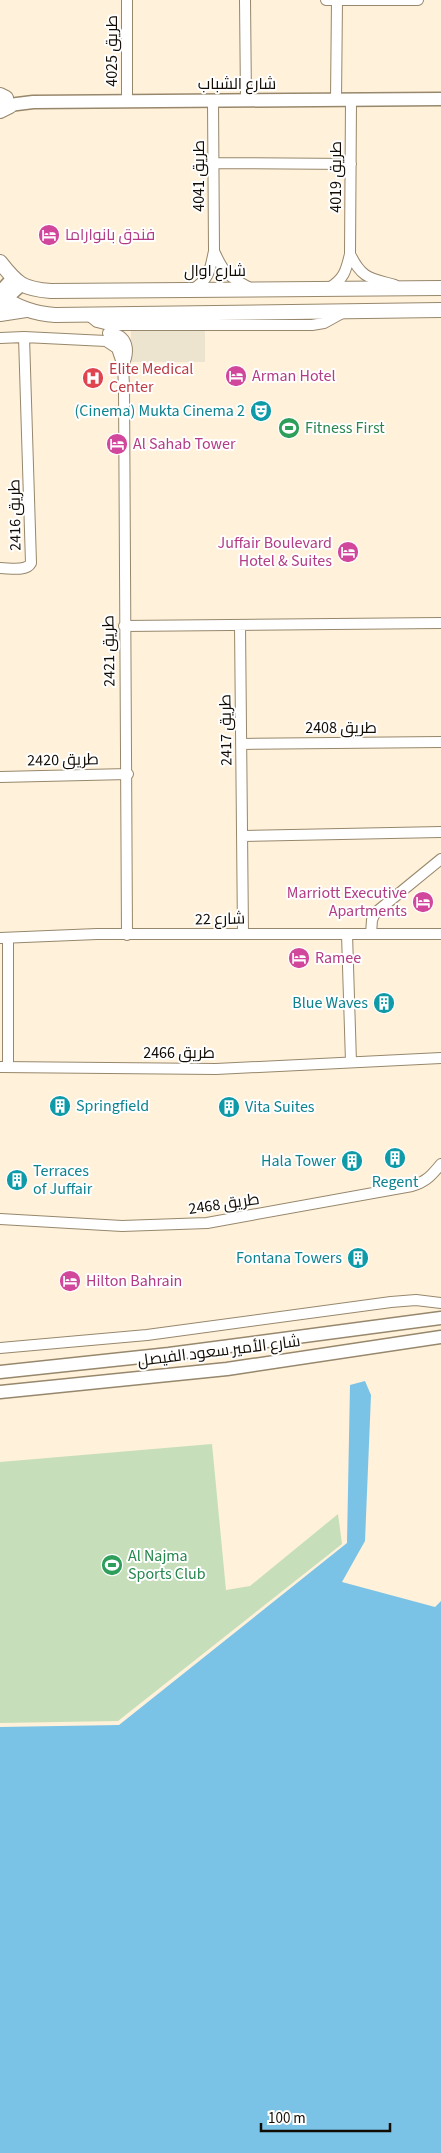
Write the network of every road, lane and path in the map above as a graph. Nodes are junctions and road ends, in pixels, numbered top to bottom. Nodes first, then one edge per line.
1 (127, 0) edge
2 (245, 0) edge
3 (326, 0) edge
4 (337, 0) edge
5 (418, 0) edge
6 (441, 99) edge
7 (246, 100) junction
8 (336, 100) junction
9 (351, 100) junction
10 (127, 101) junction
11 (213, 101) junction
12 (3, 102) edge
13 (214, 164) junction
14 (351, 164) junction
15 (214, 251) junction
16 (350, 254) junction
17 (0, 262) edge
18 (17, 281) junction
19 (328, 288) junction
20 (406, 288) junction
21 (441, 288) edge
22 (192, 289) junction
23 (250, 289) junction
24 (1, 297) edge
25 (28, 310) junction
26 (441, 310) edge
27 (345, 311) junction
28 (0, 314) edge
29 (87, 314) junction
30 (111, 329) junction
31 (24, 337) junction
32 (0, 338) edge
33 (82, 338) junction
34 (118, 349) junction
35 (123, 366) junction
36 (0, 568) edge
37 (441, 623) edge
38 (240, 625) junction
39 (124, 626) junction
40 (441, 742) edge
41 (241, 744) junction
42 (128, 774) junction
43 (0, 777) edge
44 (441, 832) edge
45 (242, 836) junction
46 (441, 859) edge
47 (242, 933) junction
48 (347, 934) junction
49 (371, 934) junction
50 (441, 934) edge
51 (127, 935) junction
52 (4, 938) edge
53 (441, 1058) edge
54 (351, 1062) junction
55 (4, 1067) edge
56 (441, 1164) edge
57 (0, 1219) edge
58 (441, 1303) edge
59 (441, 1318) edge
60 (441, 1337) edge
61 (0, 1348) edge
62 (0, 1372) edge
63 (0, 1392) edge

1 - 10 street, طريق 4025
2 - 7 street
3 - 4 street
4 - 5 street
4 - 8 street
6 - 9 street, شارع الشباب
7 - 8 street, شارع الشباب
7 - 11 street, شارع الشباب
8 - 9 street, شارع الشباب
9 - 14 street, طريق 4019
10 - 11 street, شارع الشباب
10 - 12 street, شارع الشباب
11 - 13 street, طريق 4041
13 - 14 street
13 - 15 street, طريق 4041
14 - 16 street, طريق 4019
15 - 22 street, طريق 4041
15 - 23 street, طريق 4041
16 - 19 street, طريق 4019
16 - 20 street
17 - 18 main road
18 - 22 main road, شارع اوال
18 - 24 street
19 - 20 main road, شارع اوال
19 - 23 main road, شارع اوال
20 - 21 main road, شارع اوال
22 - 23 main road, شارع اوال
24 - 25 main road
25 - 28 main road
25 - 29 main road
26 - 27 main road
27 - 29 main road
27 - 30 street, طريق 2421
29 - 30 street, طريق 2421
30 - 33 street, طريق 2421
30 - 34 street, طريق 2421
30 - 35 street, طريق 2421
31 - 32 street, طريق 2421
31 - 33 street, طريق 2421
31 - 36 street, طريق 2416
33 - 34 street, طريق 2421
34 - 35 street, طريق 2421
35 - 39 street, طريق 2421
37 - 38 street
38 - 39 street
38 - 41 street, طريق 2417
39 - 42 street, طريق 2421
40 - 41 street, طريق 2408
41 - 45 street, طريق 2417
42 - 43 street, طريق 2420
42 - 51 street, طريق 2421
44 - 45 street
45 - 47 street, طريق 2417
46 - 49 street
47 - 48 street, شارع 22
47 - 51 street, شارع 22
48 - 49 street, شارع 22
48 - 54 street
49 - 50 street, شارع 22
51 - 52 street, شارع 22
52 - 55 street, طريق 2466
53 - 54 street, طريق 2466
54 - 55 street, طريق 2466
56 - 57 street, طريق 2468
58 - 61 street
59 - 62 street, شارع الأمير سعود الفيصل
60 - 63 street, شارع الأمير سعود الفيصل

